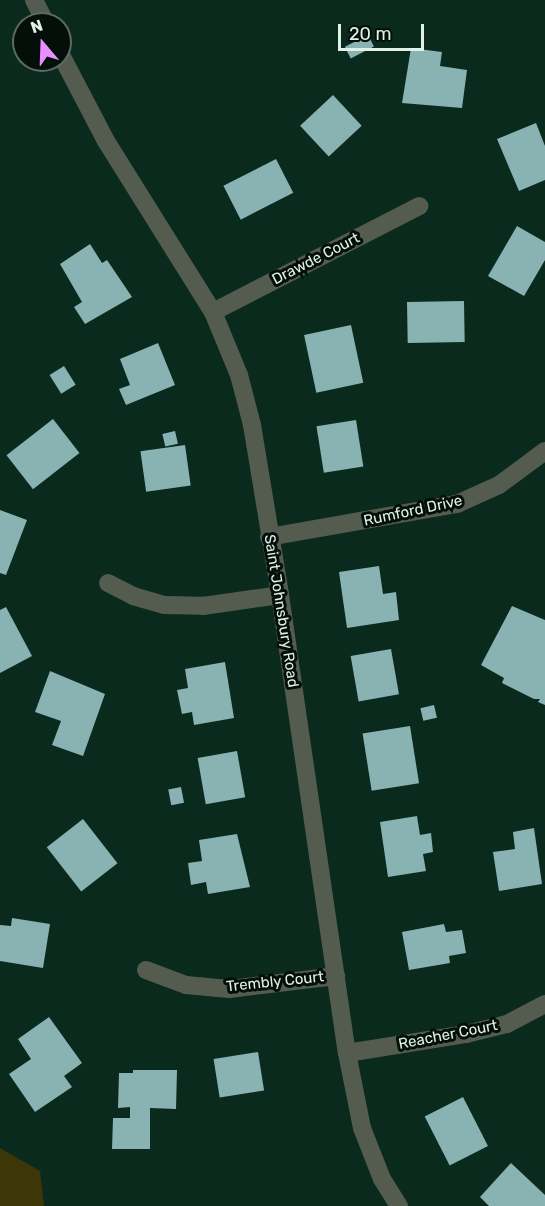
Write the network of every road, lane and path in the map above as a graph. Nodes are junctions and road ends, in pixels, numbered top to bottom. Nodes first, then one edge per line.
1 (70, 72) edge
2 (419, 206) dead end
3 (213, 312) junction
4 (545, 451) edge
5 (268, 537) junction
6 (108, 583) dead end
7 (280, 595) junction
8 (146, 970) dead end
9 (336, 976) junction
10 (545, 1004) edge
11 (347, 1053) junction
12 (399, 1206) edge

1 - 3 street, Saint Johnsbury Road
2 - 3 street, Drawde Court
3 - 5 street, Saint Johnsbury Road
4 - 5 street, Rumford Drive
5 - 7 street, Saint Johnsbury Road
6 - 7 street
7 - 9 street, Saint Johnsbury Road
8 - 9 street, Trembly Court
9 - 11 street, Saint Johnsbury Road
10 - 11 street, Reacher Court
11 - 12 street, Saint Johnsbury Road

